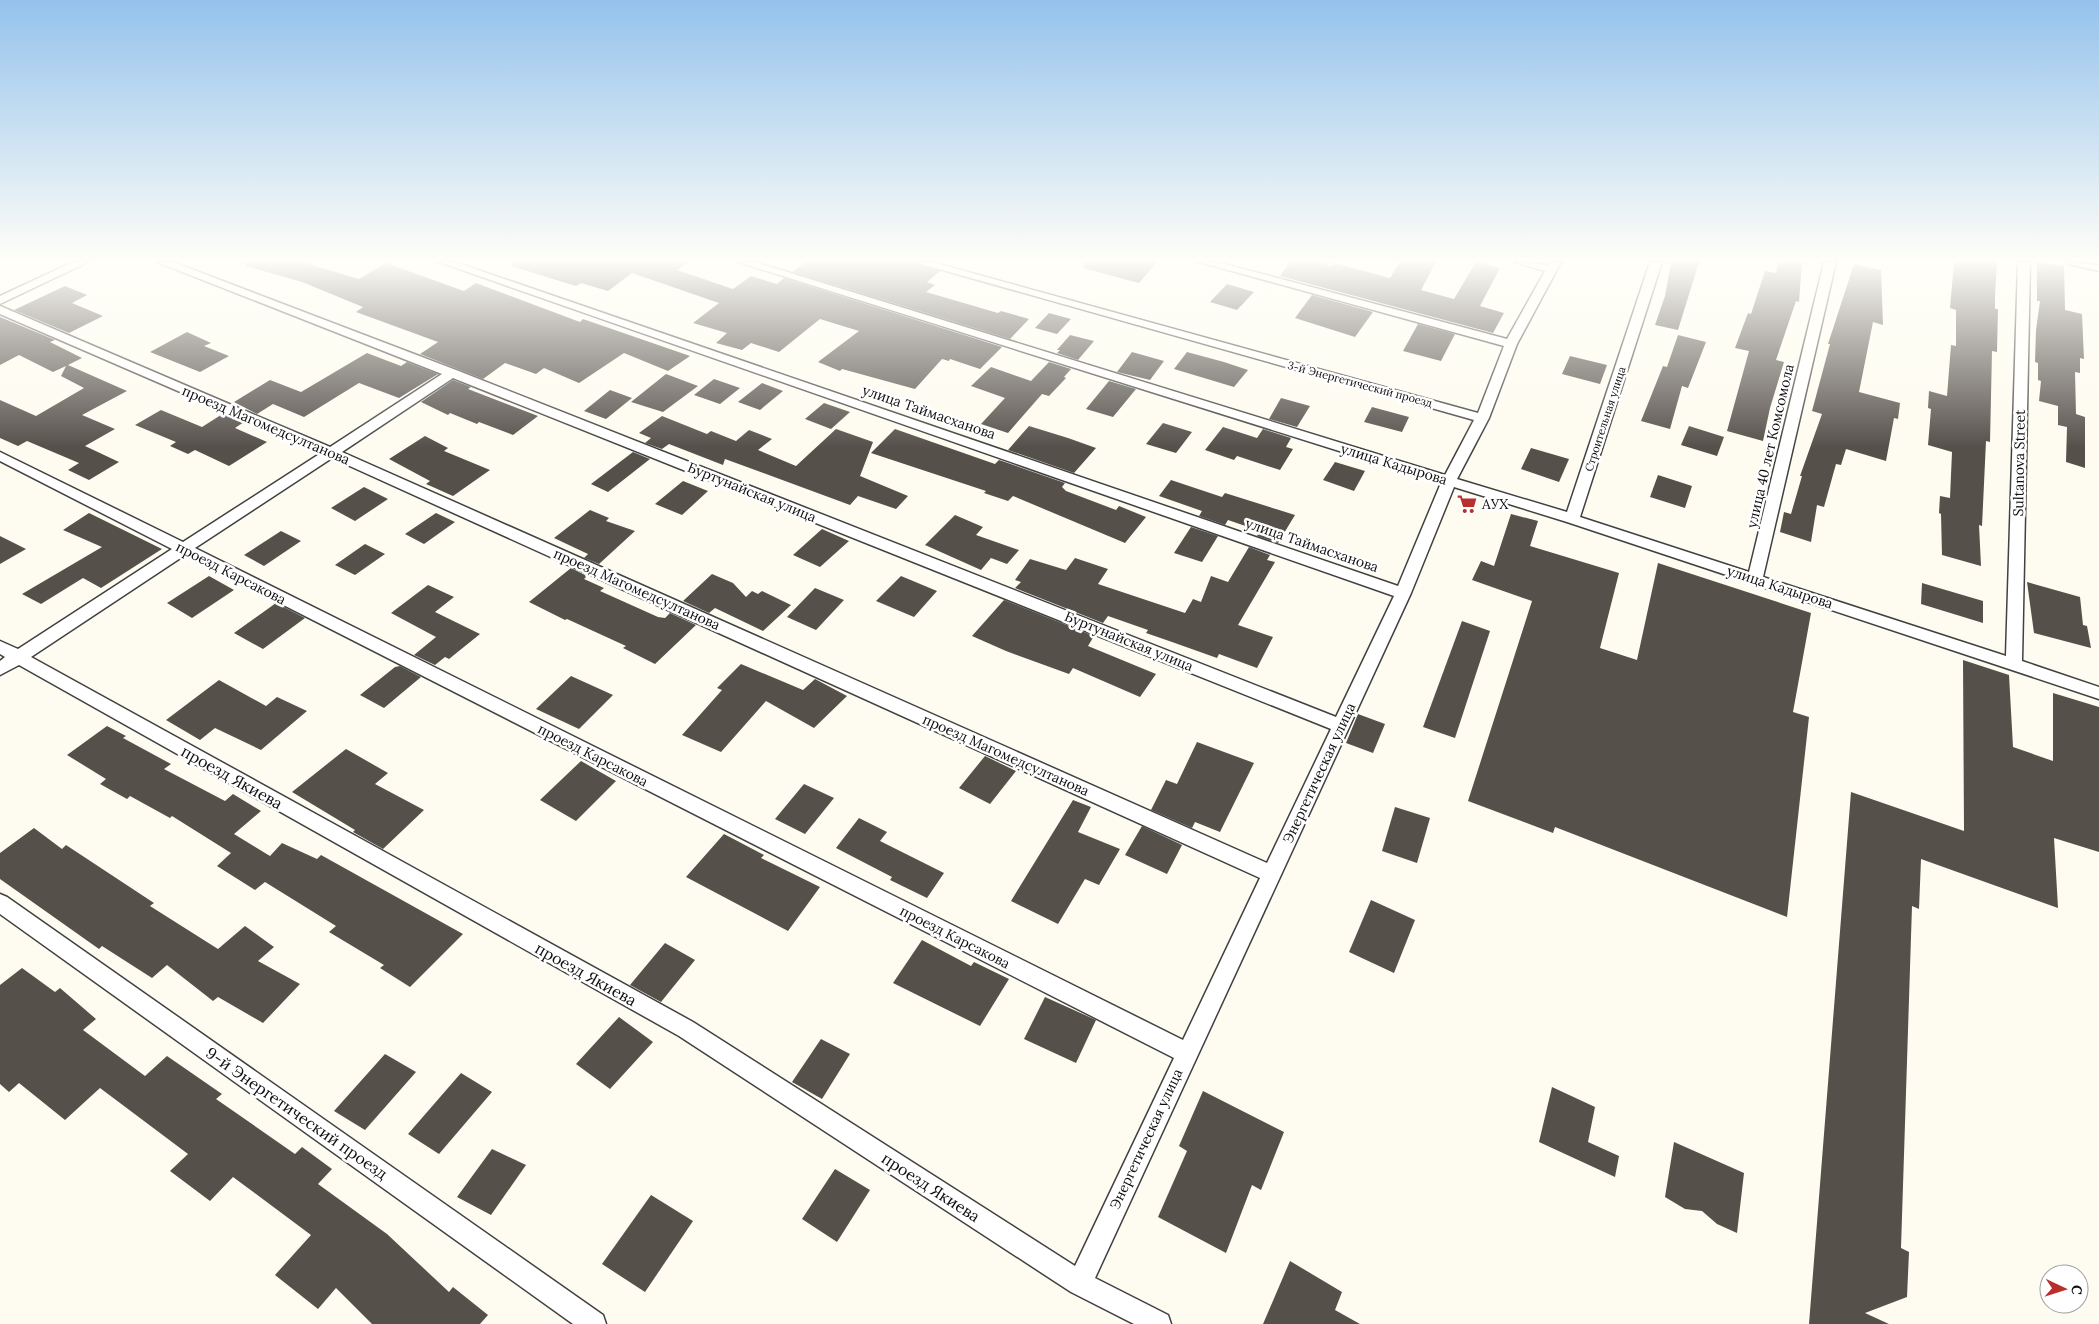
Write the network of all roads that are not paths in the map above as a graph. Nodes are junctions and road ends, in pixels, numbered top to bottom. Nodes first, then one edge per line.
1 (32, 324) edge
2 (325, 324) edge
3 (623, 324) edge
4 (942, 324) edge
5 (1141, 324) edge
6 (1435, 324) edge
7 (1522, 324) edge
8 (1636, 324) edge
9 (1815, 324) edge
10 (2022, 324) edge
11 (1511, 344) junction
12 (452, 372) junction
13 (1482, 418) junction
14 (331, 452) junction
15 (0, 456) edge
16 (1449, 481) junction
17 (1572, 519) junction
18 (183, 549) junction
19 (1755, 579) junction
20 (1403, 593) junction
21 (0, 647) edge
22 (17, 658) junction
23 (2014, 665) junction
24 (0, 669) edge
25 (2099, 692) edge
26 (1341, 726) junction
27 (1271, 874) junction
28 (0, 902) edge
29 (1186, 1053) junction
30 (1080, 1283) junction
31 (594, 1324) edge
32 (1159, 1324) edge

1 - 14 street, проезд Магомедсултанова
2 - 12 street, Буртунайская улица
3 - 20 street, улица Таймасханова
4 - 16 street, улица Кадырова
5 - 13 street, 3-й Энергетический проезд
6 - 11 street
7 - 11 street, Энергетическая улица
8 - 17 street, Строительная улица
9 - 19 street, улица 40 лет Комсомола
10 - 23 street, Sultanova Street
11 - 13 street, Энергетическая улица
12 - 14 street
12 - 26 street, Буртунайская улица
13 - 16 street, Энергетическая улица
14 - 18 street
14 - 27 street, проезд Магомедсултанова
15 - 18 street, проезд Карсакова
16 - 17 street, улица Кадырова
16 - 20 street, Энергетическая улица
17 - 19 street, улица Кадырова
18 - 22 street
18 - 29 street, проезд Карсакова
19 - 23 street, улица Кадырова
20 - 26 street, Энергетическая улица
21 - 22 street, проезд Якиева
22 - 24 street
22 - 30 street, проезд Якиева
23 - 25 street, улица Кадырова
26 - 27 street, Энергетическая улица
27 - 29 street, Энергетическая улица
28 - 31 street, 9-й Энергетический проезд
29 - 30 street, Энергетическая улица
30 - 32 street, проезд Якиева

